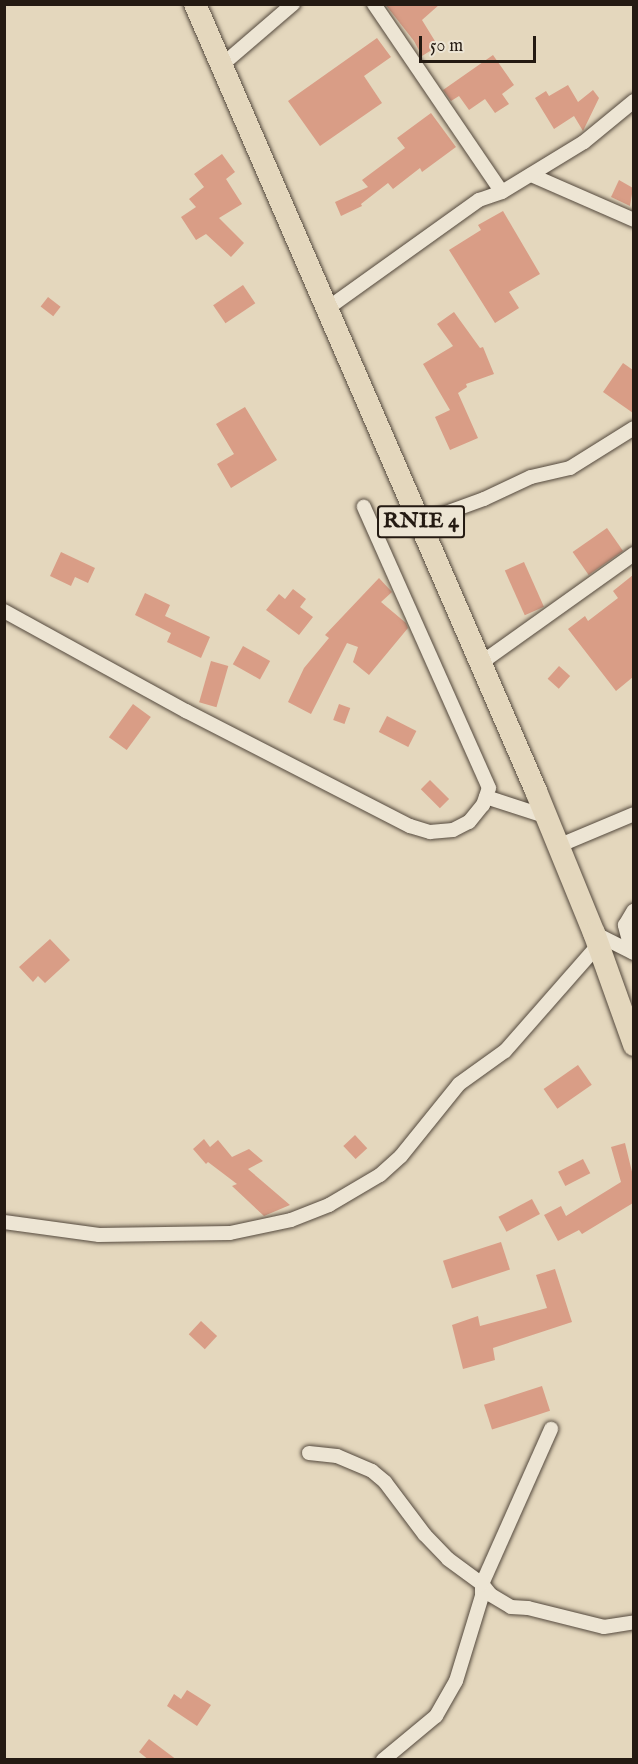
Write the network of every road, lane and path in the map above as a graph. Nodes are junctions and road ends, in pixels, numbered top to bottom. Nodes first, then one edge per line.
1 (195, 4) edge
2 (293, 4) edge
3 (374, 4) edge
4 (222, 65) junction
5 (633, 101) edge
6 (531, 175) junction
7 (502, 192) junction
8 (633, 220) edge
9 (328, 308) junction
10 (633, 428) edge
11 (364, 507) dead end
12 (421, 522) junction
13 (633, 554) edge
14 (4, 611) edge
15 (481, 663) junction
16 (486, 797) junction
17 (633, 814) edge
18 (544, 816) junction
19 (558, 846) junction
20 (633, 910) edge
21 (596, 939) junction
22 (633, 952) edge
23 (633, 1045) edge
24 (4, 1222) edge
25 (551, 1429) dead end
26 (309, 1453) dead end
27 (482, 1584) junction
28 (633, 1622) edge
29 (382, 1760) edge

1 - 4 main road, RNIE 4
2 - 4 street
3 - 7 street
4 - 9 main road, RNIE 4
5 - 6 street
6 - 7 street
6 - 8 street
7 - 9 street
9 - 12 main road, RNIE 4
10 - 12 street
11 - 16 street
12 - 15 main road, RNIE 4
13 - 15 street
14 - 16 street
15 - 18 main road, RNIE 4
16 - 18 street
17 - 19 street
18 - 19 main road, RNIE 4
19 - 21 main road, RNIE 4
20 - 22 street
21 - 22 street
21 - 23 main road, RNIE 4
21 - 24 street
25 - 27 street
26 - 27 street
27 - 28 street
27 - 29 street

